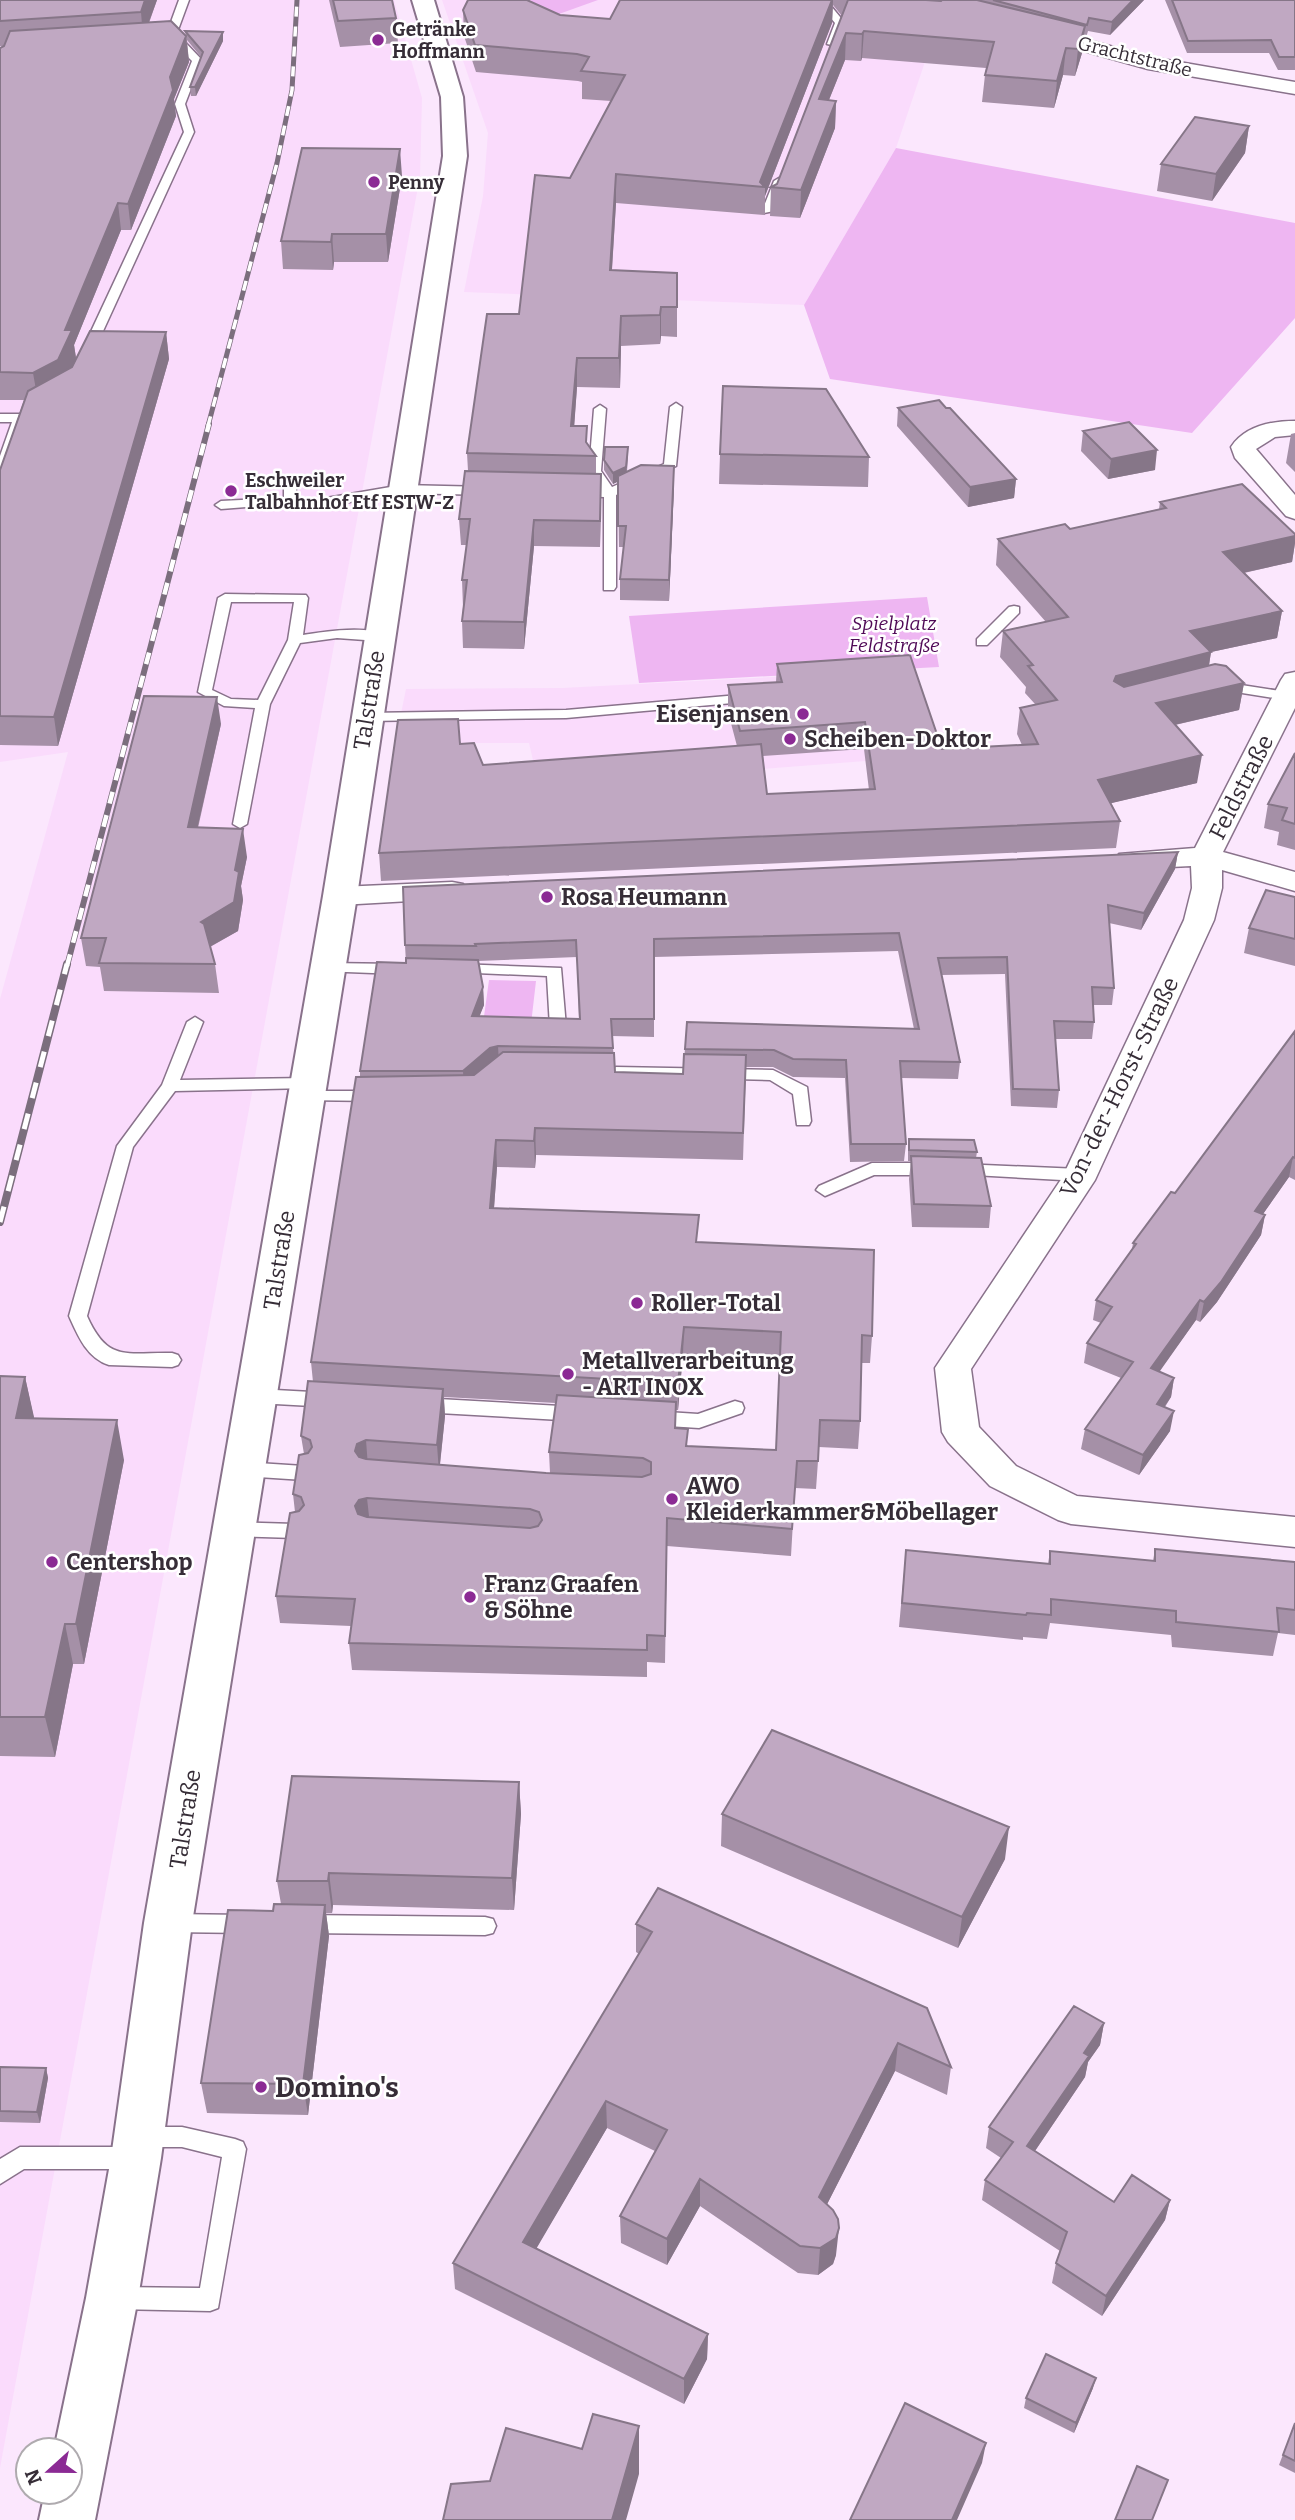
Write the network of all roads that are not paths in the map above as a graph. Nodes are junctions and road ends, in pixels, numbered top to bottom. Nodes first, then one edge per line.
1 (184, 0) edge
2 (423, 0) edge
3 (821, 0) edge
4 (1024, 29) edge
5 (169, 41) junction
6 (156, 42) edge
7 (825, 61) edge
8 (1295, 88) edge
9 (782, 173) edge
10 (768, 211) dead end
11 (80, 367) edge
12 (676, 407) dead end
13 (600, 409) dead end
14 (32, 411) edge
15 (0, 418) edge
16 (20, 418) junction
17 (1295, 428) edge
18 (0, 473) edge
19 (290, 489) dead end
20 (402, 489) junction
21 (499, 491) edge
22 (569, 492) edge
23 (610, 493) junction
24 (298, 503) junction
25 (221, 505) dead end
26 (1295, 510) edge
27 (610, 587) dead end
28 (1014, 610) dead end
29 (379, 637) junction
30 (295, 640) junction
31 (982, 642) dead end
32 (1211, 684) edge
33 (1291, 688) edge
34 (750, 698) edge
35 (263, 704) junction
36 (367, 717) junction
37 (240, 824) dead end
38 (1206, 856) junction
39 (1097, 862) edge
40 (1295, 882) edge
41 (478, 890) edge
42 (340, 896) junction
43 (327, 968) junction
44 (421, 969) edge
45 (448, 969) edge
46 (195, 1022) dead end
47 (558, 1027) edge
48 (595, 1072) edge
49 (170, 1086) junction
50 (308, 1089) junction
51 (387, 1096) edge
52 (803, 1121) dead end
53 (1080, 1175) junction
54 (825, 1190) dead end
55 (172, 1360) dead end
56 (257, 1396) junction
57 (354, 1401) edge
58 (409, 1404) edge
59 (735, 1408) dead end
60 (602, 1416) edge
61 (629, 1417) edge
62 (244, 1469) junction
63 (304, 1473) edge
64 (234, 1529) junction
65 (295, 1531) edge
66 (1295, 1532) edge
67 (167, 1923) junction
68 (485, 1926) dead end
69 (138, 2148) junction
70 (0, 2173) edge
71 (112, 2298) junction
72 (67, 2520) edge

1 - 5 lane
2 - 20 main road, Talstraße
3 - 7 lane
4 - 8 street, Grachtstraße
5 - 6 lane
5 - 11 lane
9 - 10 lane
12 - 23 lane
13 - 23 lane
14 - 16 lane
15 - 16 lane
16 - 18 lane
17 - 26 street
19 - 24 lane
20 - 21 lane
20 - 24 lane
20 - 29 main road, Talstraße
22 - 23 lane
23 - 27 lane
24 - 25 lane
28 - 31 lane
29 - 30 lane
29 - 36 main road, Talstraße
30 - 35 lane
30 - 35 lane
32 - 33 lane
33 - 38 street, Feldstraße
34 - 36 lane
35 - 37 lane
36 - 42 main road, Talstraße
38 - 39 street
38 - 40 street
38 - 53 street, Von-der-Horst-Straße
41 - 42 street
42 - 43 main road, Talstraße
43 - 44 lane
43 - 50 main road, Talstraße
45 - 47 lane
46 - 49 lane
48 - 52 lane
49 - 50 lane
49 - 55 lane
50 - 51 lane
50 - 56 main road, Talstraße
53 - 54 lane
53 - 66 street, Von-der-Horst-Straße
56 - 57 lane
56 - 62 main road, Talstraße
58 - 60 lane
59 - 61 lane
62 - 63 lane
62 - 64 main road, Talstraße
64 - 65 lane
64 - 67 main road, Talstraße
67 - 68 lane
67 - 69 main road, Talstraße
69 - 70 lane
69 - 71 main road, Talstraße
69 - 71 lane
71 - 72 main road, Talstraße

